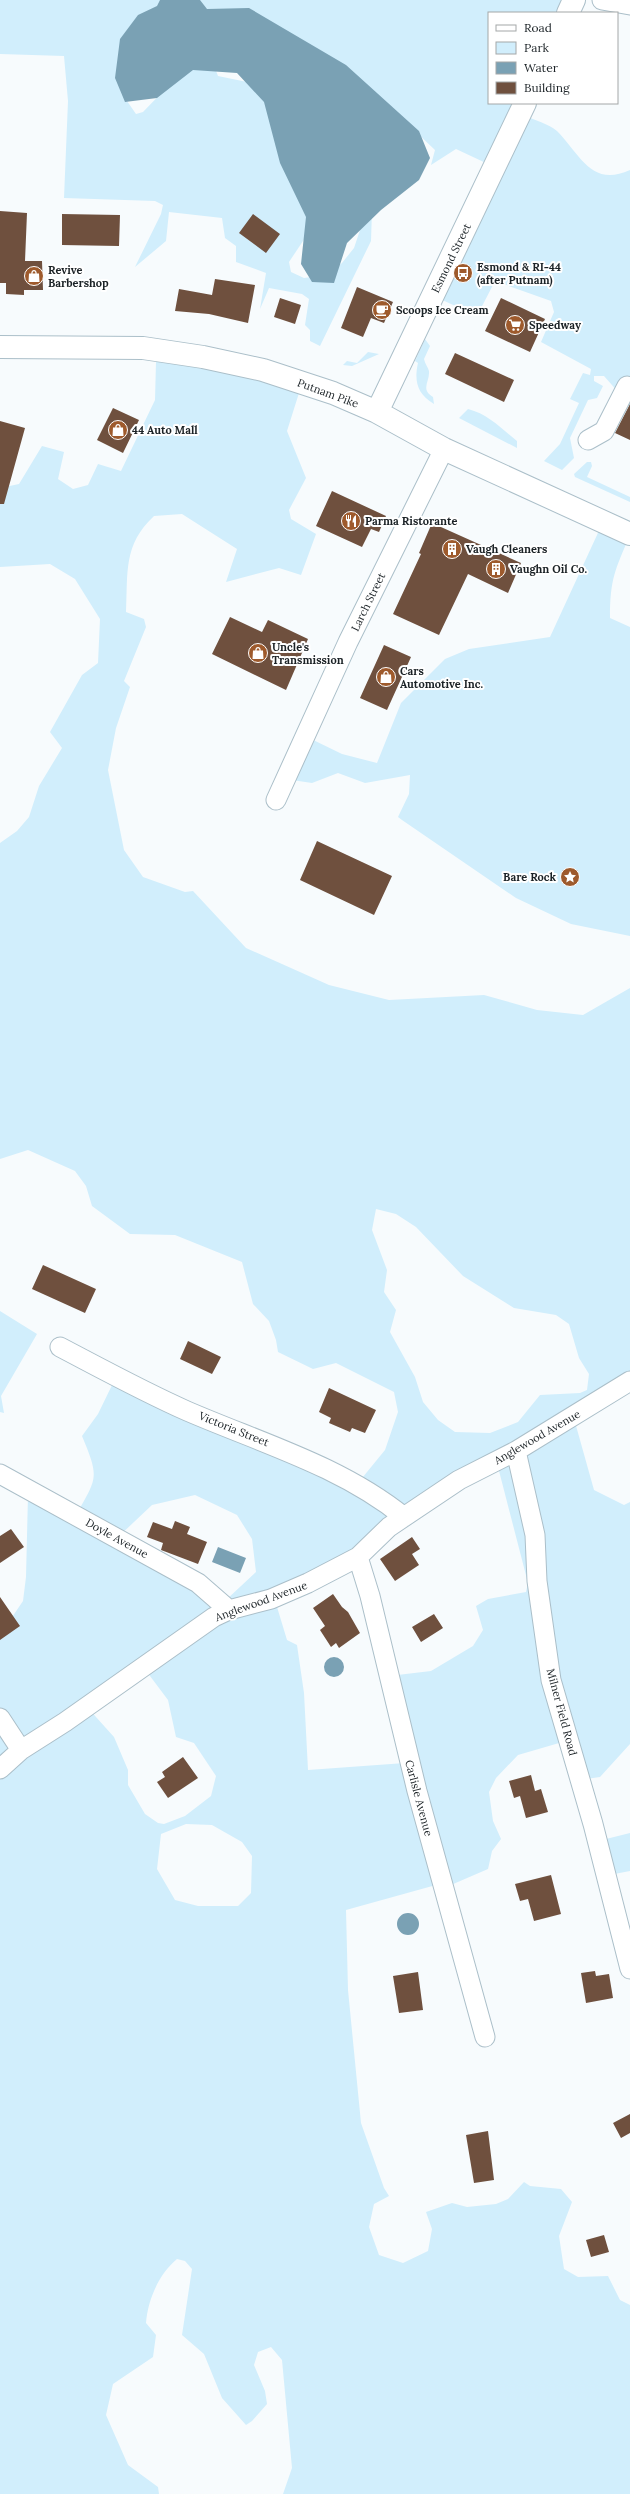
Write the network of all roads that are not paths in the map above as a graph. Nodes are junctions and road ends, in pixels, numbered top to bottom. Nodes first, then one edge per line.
1 (574, 0) edge
2 (602, 0) edge
3 (630, 5) edge
4 (568, 12) edge
5 (525, 104) edge
6 (0, 347) edge
7 (627, 386) dead end
8 (377, 412) junction
9 (588, 440) dead end
10 (444, 449) junction
11 (630, 534) edge
12 (276, 800) dead end
13 (60, 1347) dead end
14 (630, 1381) edge
15 (516, 1451) junction
16 (0, 1474) edge
17 (404, 1517) junction
18 (358, 1557) junction
19 (229, 1610) junction
20 (0, 1718) edge
21 (21, 1750) junction
22 (0, 1769) edge
23 (630, 1969) edge
24 (485, 2037) dead end

1 - 4 main road
2 - 3 street
5 - 8 main road, Esmond Street
6 - 8 main road, Putnam Pike
7 - 9 street
8 - 10 main road, Putnam Pike
10 - 11 main road, Putnam Pike
10 - 12 street, Larch Street
13 - 17 street, Victoria Street
14 - 15 street, Anglewood Avenue
15 - 17 street, Anglewood Avenue
15 - 23 street, Milner Field Road
16 - 19 street, Doyle Avenue
17 - 18 street, Anglewood Avenue
18 - 19 street, Anglewood Avenue
18 - 24 street, Carlisle Avenue
19 - 21 street, Anglewood Avenue
20 - 21 street
21 - 22 street, Anglewood Avenue

